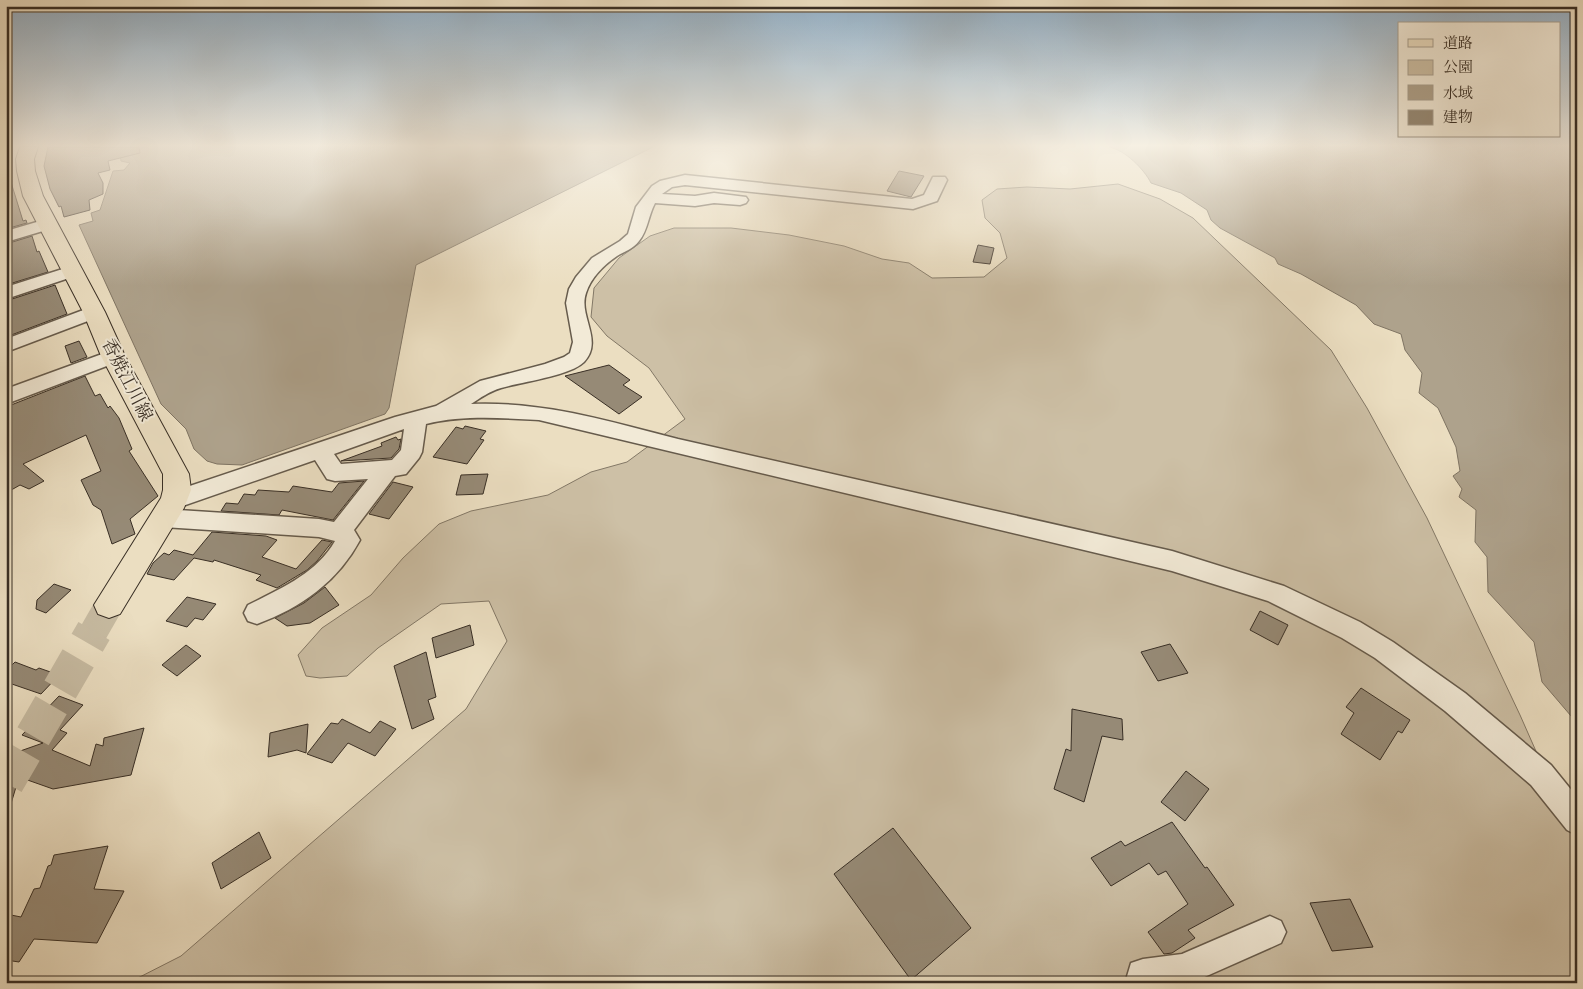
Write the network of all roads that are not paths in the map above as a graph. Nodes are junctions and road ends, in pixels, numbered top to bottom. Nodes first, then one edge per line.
1 (32, 193) edge
2 (656, 193) edge
3 (810, 193) edge
4 (933, 193) edge
5 (651, 198) junction
6 (871, 212) dead end
7 (47, 224) junction
8 (6, 237) edge
9 (72, 271) junction
10 (6, 293) edge
11 (94, 312) junction
12 (6, 346) edge
13 (113, 356) junction
14 (6, 397) edge
15 (444, 412) junction
16 (416, 418) junction
17 (320, 450) junction
18 (388, 469) junction
19 (168, 509) junction
20 (339, 533) junction
21 (109, 605) tunnel mouth
22 (257, 613) dead end
23 (1577, 820) edge
24 (1270, 932) dead end
25 (1141, 983) edge

1 - 7 main road, 香焼江川線
2 - 5 street
3 - 4 street
5 - 6 street
5 - 15 street
7 - 8 street
7 - 9 main road, 香焼江川線
9 - 10 street
9 - 11 main road, 香焼江川線
11 - 12 street
11 - 13 main road, 香焼江川線
13 - 14 street
13 - 19 main road, 香焼江川線
15 - 16 street
15 - 23 street
16 - 17 street
16 - 18 street
17 - 18 street
17 - 19 street
18 - 20 street
19 - 20 street
19 - 21 main road, 香焼江川線
20 - 22 street
24 - 25 street

